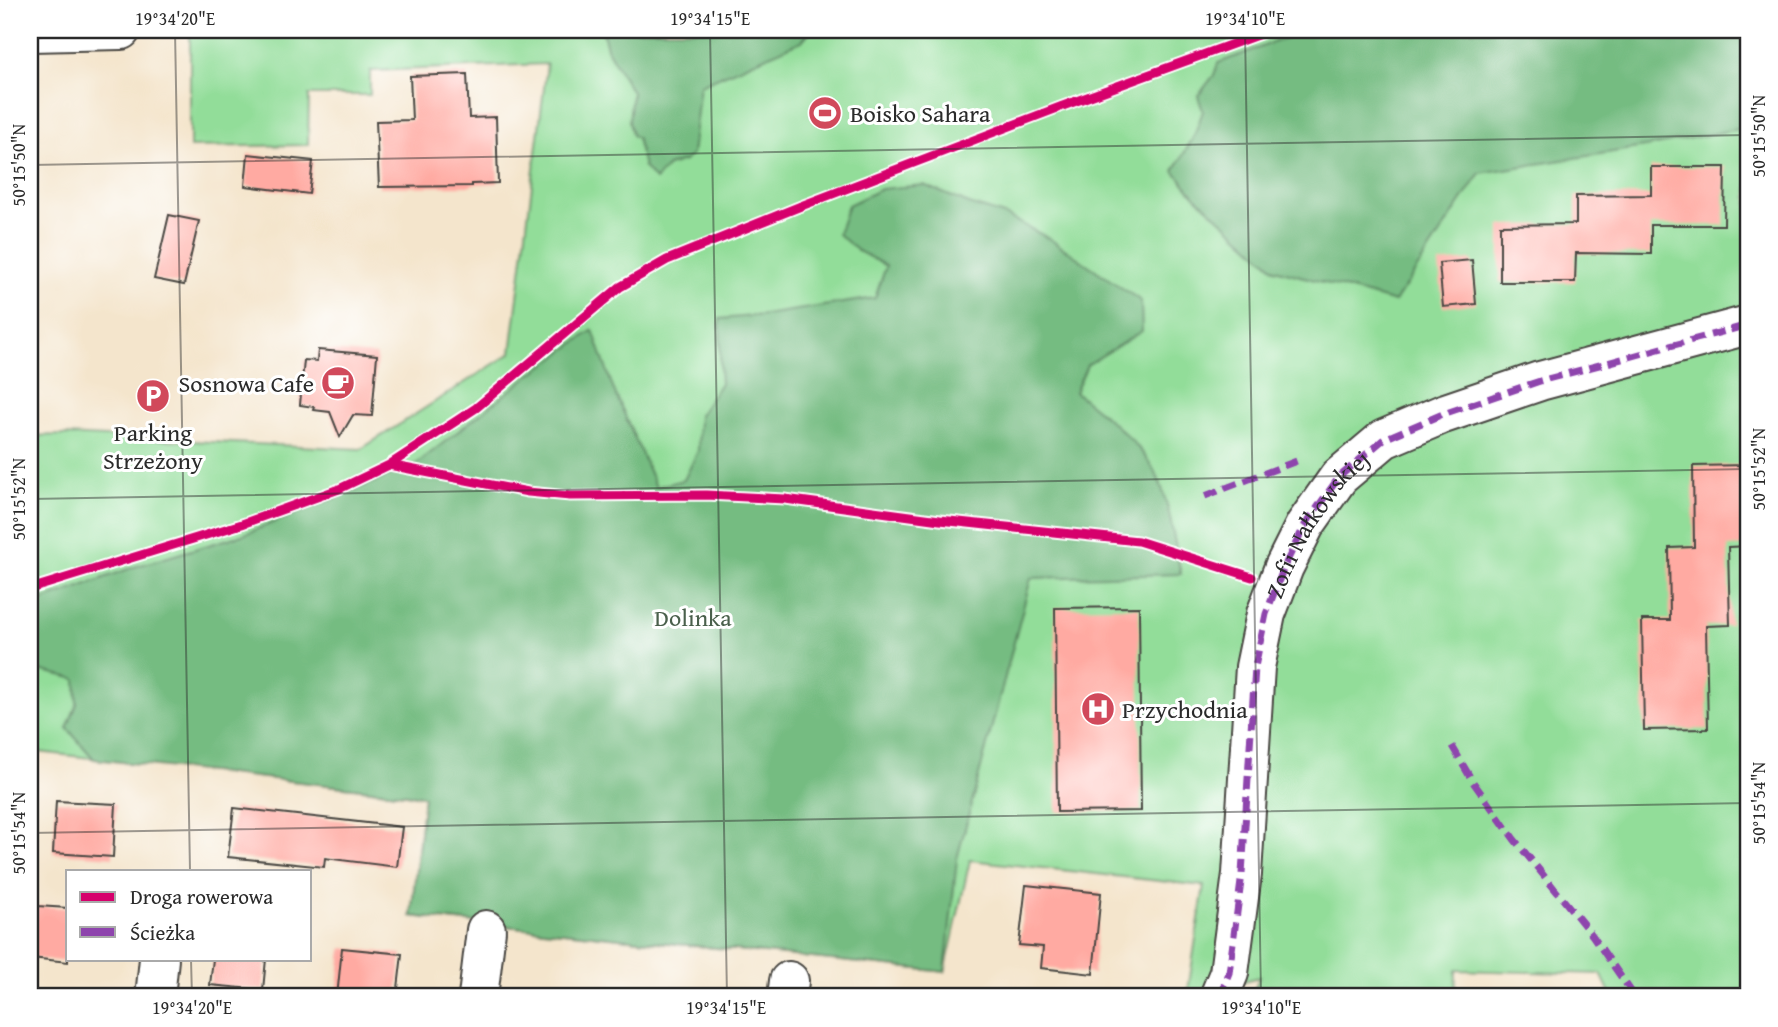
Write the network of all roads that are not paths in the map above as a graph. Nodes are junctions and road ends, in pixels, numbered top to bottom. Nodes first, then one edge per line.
1 (121, 30) edge
2 (30, 32) edge
3 (1748, 325) edge
4 (486, 930) dead end
5 (159, 960) edge
6 (155, 997) edge
7 (478, 997) edge
8 (1219, 997) edge

1 - 2 street
3 - 8 street, Zofii Nałkowskiej
4 - 7 street
5 - 6 street

